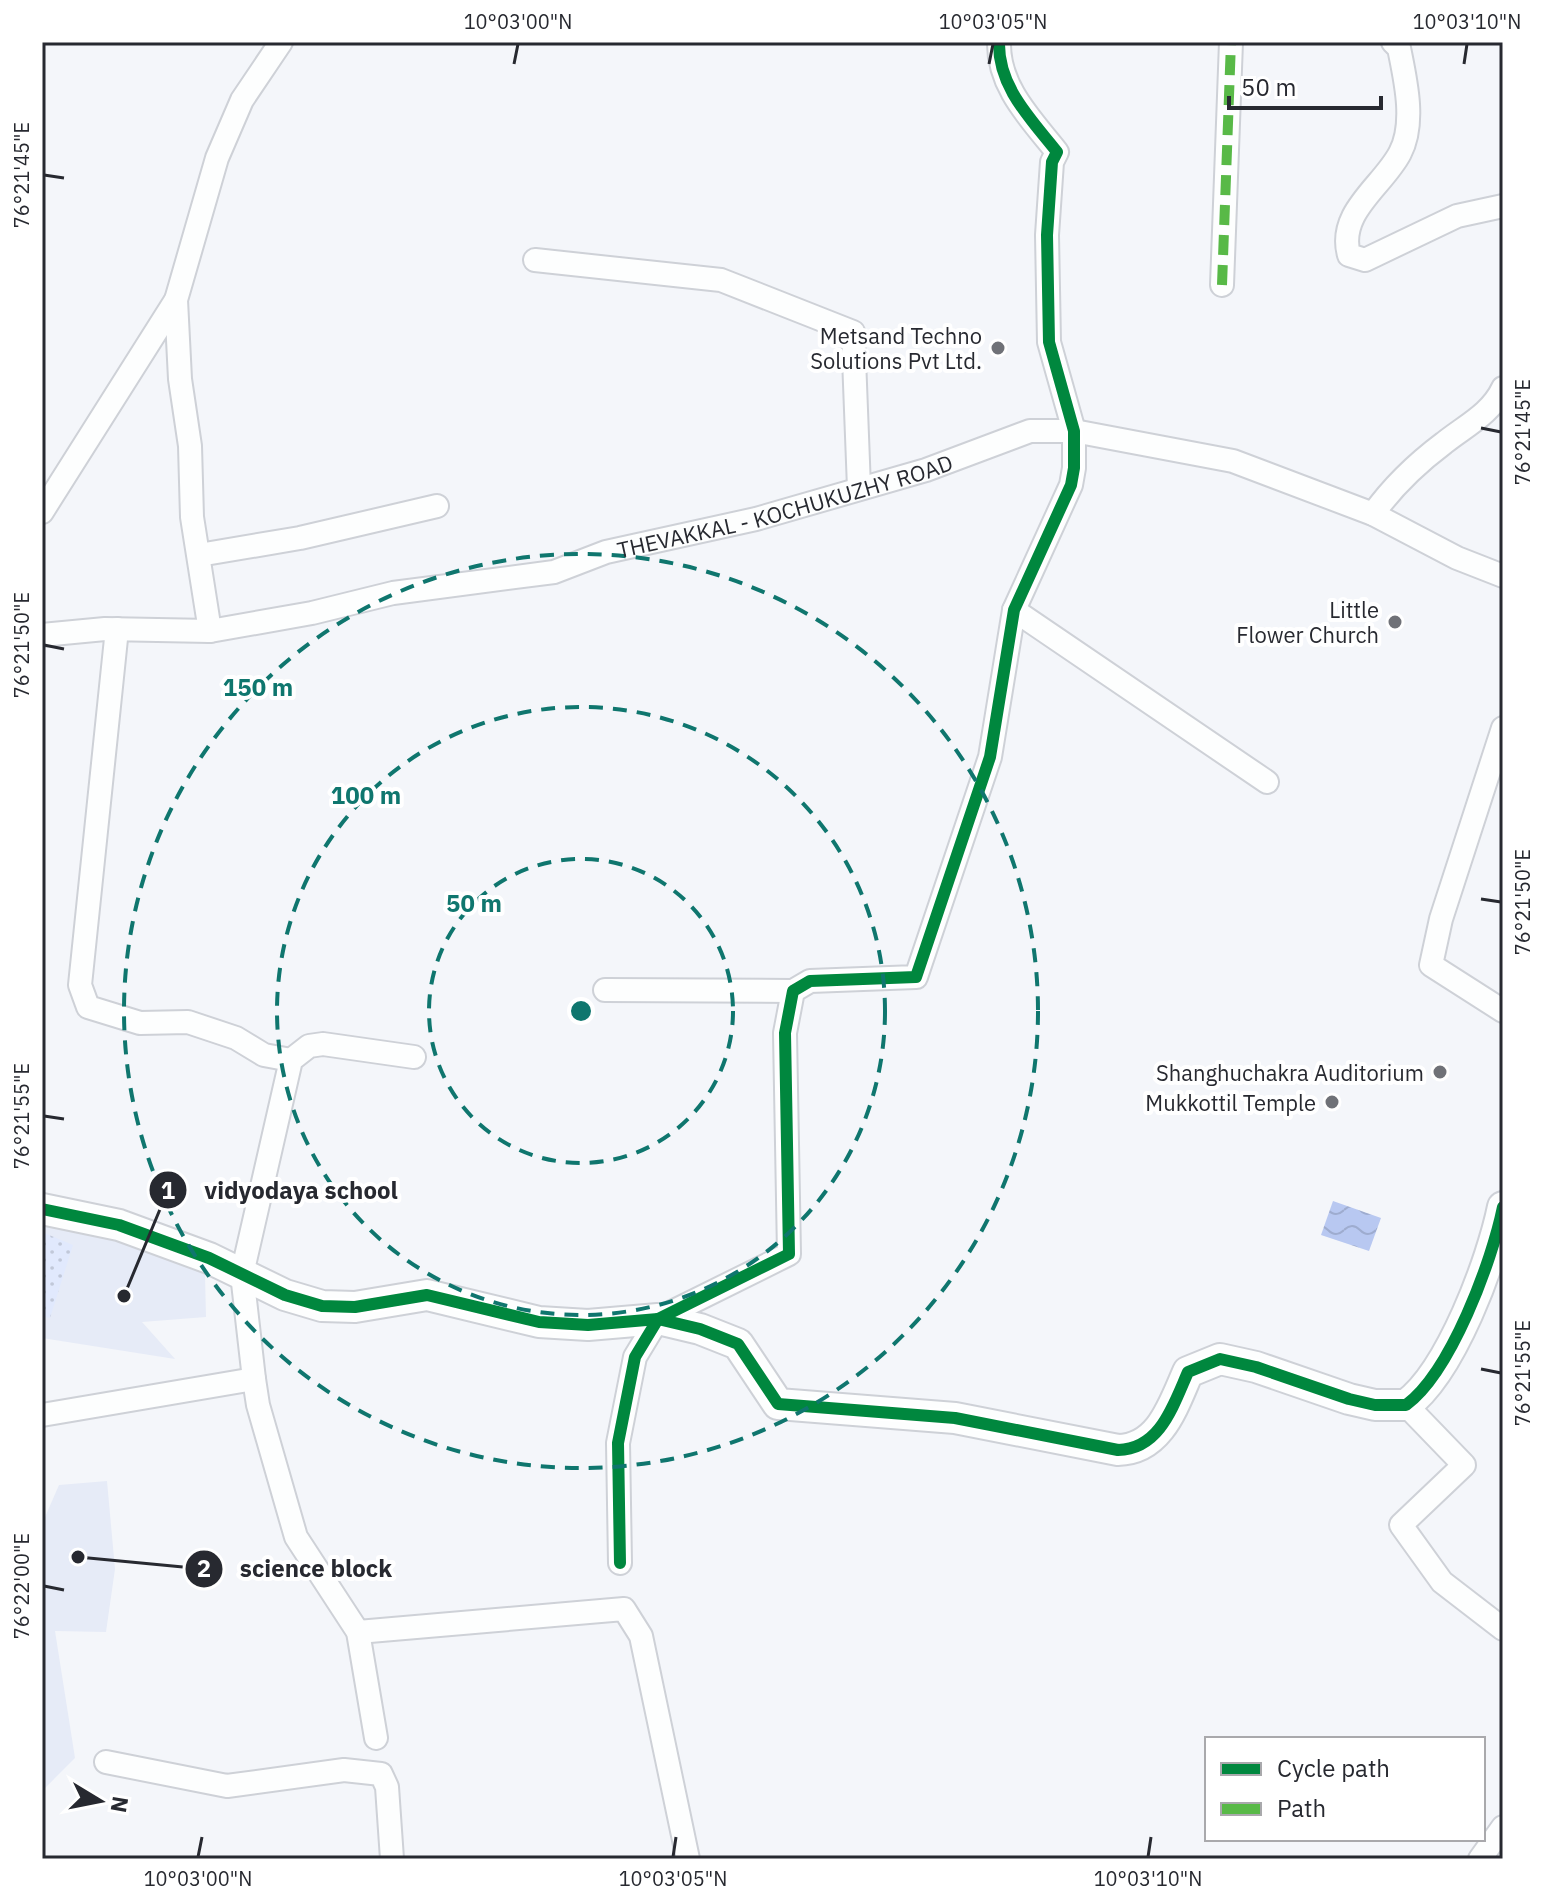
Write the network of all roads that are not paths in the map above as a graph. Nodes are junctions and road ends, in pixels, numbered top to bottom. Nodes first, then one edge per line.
1 (281, 42) edge
2 (999, 42) edge
3 (1231, 42) edge
4 (1393, 42) edge
5 (1503, 206) edge
6 (535, 260) dead end
7 (1222, 285) dead end
8 (176, 300) junction
9 (1503, 388) edge
10 (1074, 431) junction
11 (859, 488) junction
12 (437, 506) dead end
13 (42, 512) edge
14 (1373, 514) junction
15 (199, 555) junction
16 (1503, 576) edge
17 (1014, 610) junction
18 (117, 629) junction
19 (210, 631) junction
20 (42, 635) edge
21 (1503, 728) edge
22 (1267, 782) dead end
23 (605, 990) dead end
24 (793, 991) junction
25 (1503, 1011) edge
26 (414, 1057) dead end
27 (291, 1060) junction
28 (1503, 1207) edge
29 (42, 1209) edge
30 (242, 1274) junction
31 (658, 1319) junction
32 (254, 1379) junction
33 (1406, 1405) junction
34 (42, 1415) edge
35 (620, 1563) dead end
36 (1503, 1629) edge
37 (358, 1632) junction
38 (376, 1738) dead end
39 (106, 1762) dead end
40 (1503, 1827) edge
41 (392, 1859) edge
42 (688, 1859) edge
43 (1480, 1859) edge

1 - 8 street
2 - 10 street
3 - 7 street
4 - 5 street
6 - 11 street
8 - 13 street
8 - 15 street
9 - 14 street
10 - 11 street, THEVAKKAL - KOCHUKUZHY ROAD
10 - 14 street, THEVAKKAL - KOCHUKUZHY ROAD
10 - 17 street
11 - 19 street, THEVAKKAL - KOCHUKUZHY ROAD
12 - 15 street
14 - 16 street, THEVAKKAL - KOCHUKUZHY ROAD
15 - 19 street
17 - 22 street
17 - 24 street
18 - 19 street, THEVAKKAL - KOCHUKUZHY ROAD
18 - 20 street, THEVAKKAL - KOCHUKUZHY ROAD
18 - 27 street
21 - 25 street
23 - 24 street
24 - 31 street
26 - 27 street
27 - 30 street
28 - 33 street
29 - 30 street
30 - 31 street
30 - 32 street
31 - 33 street
31 - 35 street
32 - 34 street
32 - 37 street
33 - 36 street
37 - 38 street
37 - 42 street
39 - 41 street
40 - 43 street

